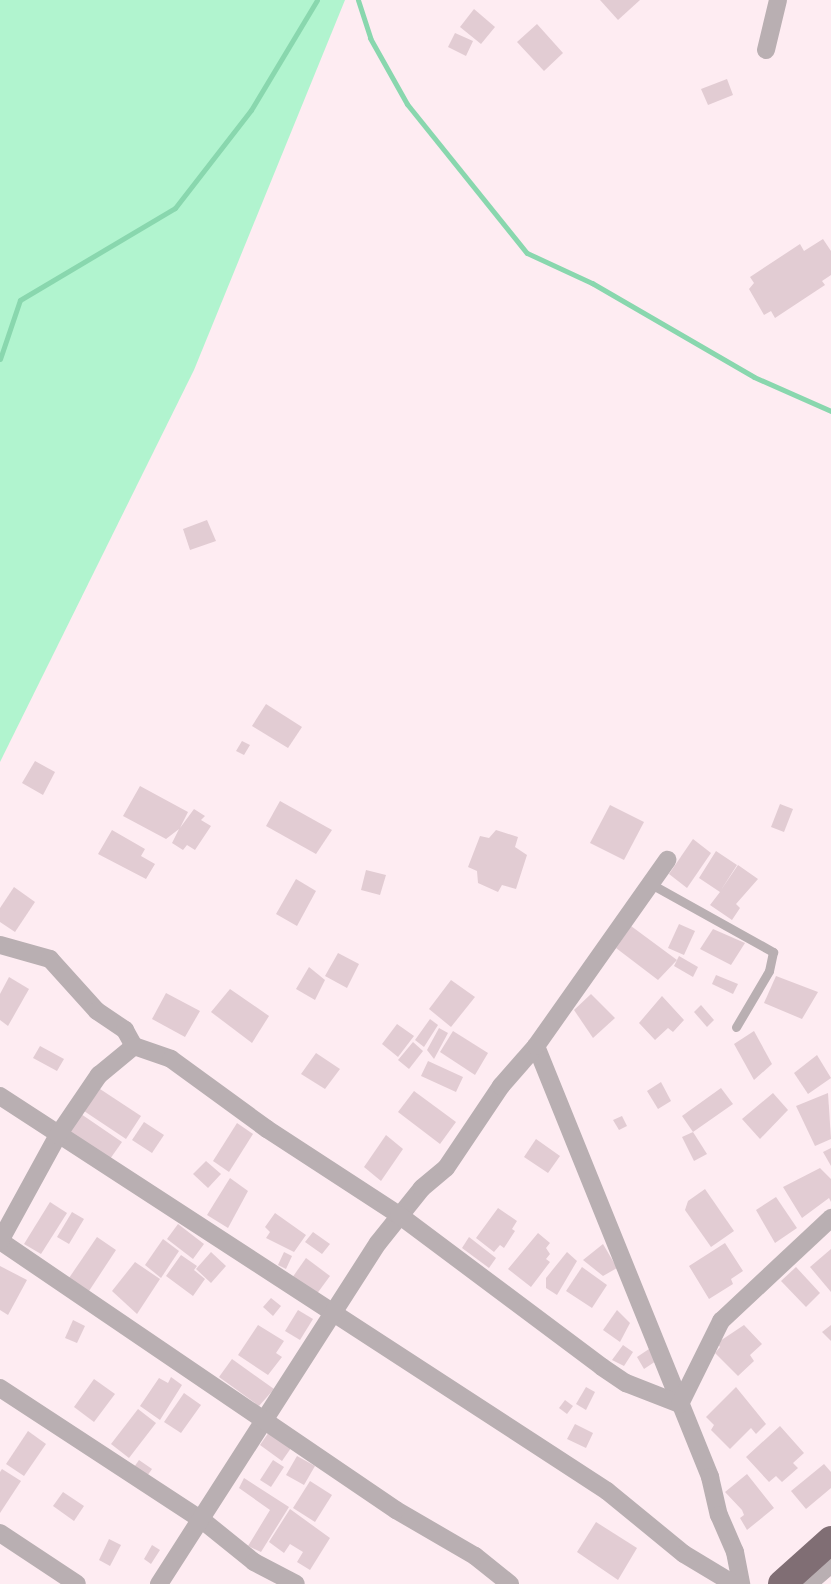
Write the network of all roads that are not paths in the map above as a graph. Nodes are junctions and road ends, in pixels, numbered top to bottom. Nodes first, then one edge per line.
1 (778, 0) edge
2 (766, 50) dead end
3 (667, 860) dead end
4 (651, 884) junction
5 (0, 945) edge
6 (736, 1028) dead end
7 (134, 1046) junction
8 (536, 1046) junction
9 (0, 1096) edge
10 (58, 1135) junction
11 (399, 1215) junction
12 (831, 1218) edge
13 (335, 1316) junction
14 (0, 1389) edge
15 (681, 1404) junction
16 (263, 1419) junction
17 (202, 1520) junction
18 (0, 1533) edge
19 (831, 1540) edge
20 (831, 1564) edge
21 (77, 1584) edge
22 (159, 1584) edge
23 (296, 1584) edge
24 (510, 1584) edge
25 (734, 1584) edge
26 (741, 1584) edge
27 (782, 1584) edge
28 (808, 1584) edge

1 - 2 street
3 - 4 street
4 - 6 lane
4 - 8 street
5 - 7 street
7 - 10 street
7 - 11 street
8 - 11 street
8 - 15 street
9 - 10 street
10 - 13 street
10 - 16 street
11 - 13 street
11 - 15 street
12 - 15 street
13 - 16 street
13 - 25 street
14 - 17 street
15 - 26 street
16 - 17 street
16 - 24 street
17 - 22 street
17 - 23 street
18 - 21 street
19 - 27 highway
20 - 28 street

